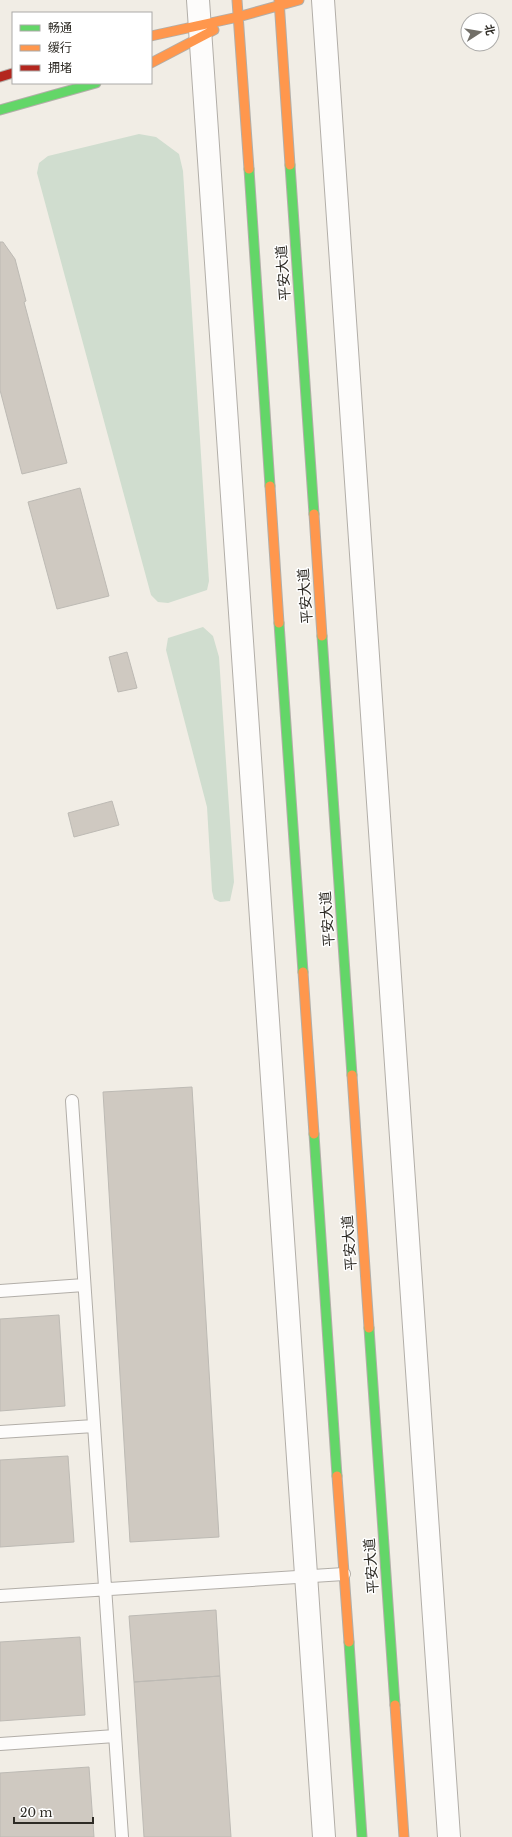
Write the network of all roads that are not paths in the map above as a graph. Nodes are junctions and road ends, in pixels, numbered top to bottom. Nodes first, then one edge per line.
1 (198, 0) edge
2 (237, 0) edge
3 (300, 0) edge
4 (323, 0) edge
5 (279, 3) edge
6 (238, 17) junction
7 (200, 31) junction
8 (152, 36) edge
9 (152, 62) edge
10 (12, 73) edge
11 (0, 77) edge
12 (92, 84) edge
13 (0, 110) edge
14 (72, 1101) dead end
15 (84, 1286) junction
16 (0, 1291) edge
17 (94, 1426) junction
18 (0, 1432) edge
19 (344, 1574) junction
20 (306, 1576) junction
21 (105, 1590) junction
22 (0, 1596) edge
23 (115, 1736) junction
24 (0, 1744) edge
25 (122, 1837) edge
26 (324, 1837) edge
27 (362, 1837) edge
28 (404, 1837) edge
29 (449, 1837) edge

1 - 7 street
2 - 6 main road, 平安大道
3 - 5 main road
4 - 29 street
5 - 6 main road
5 - 28 main road, 平安大道
6 - 7 main road
6 - 19 main road, 平安大道
7 - 8 main road
7 - 9 main road
7 - 20 street
10 - 11 main road
12 - 13 main road
14 - 15 lane
15 - 16 lane
15 - 17 lane
17 - 18 lane
17 - 21 lane
19 - 20 lane
19 - 27 main road, 平安大道
20 - 21 lane
20 - 26 street
21 - 22 lane
21 - 23 lane
23 - 24 lane
23 - 25 lane

